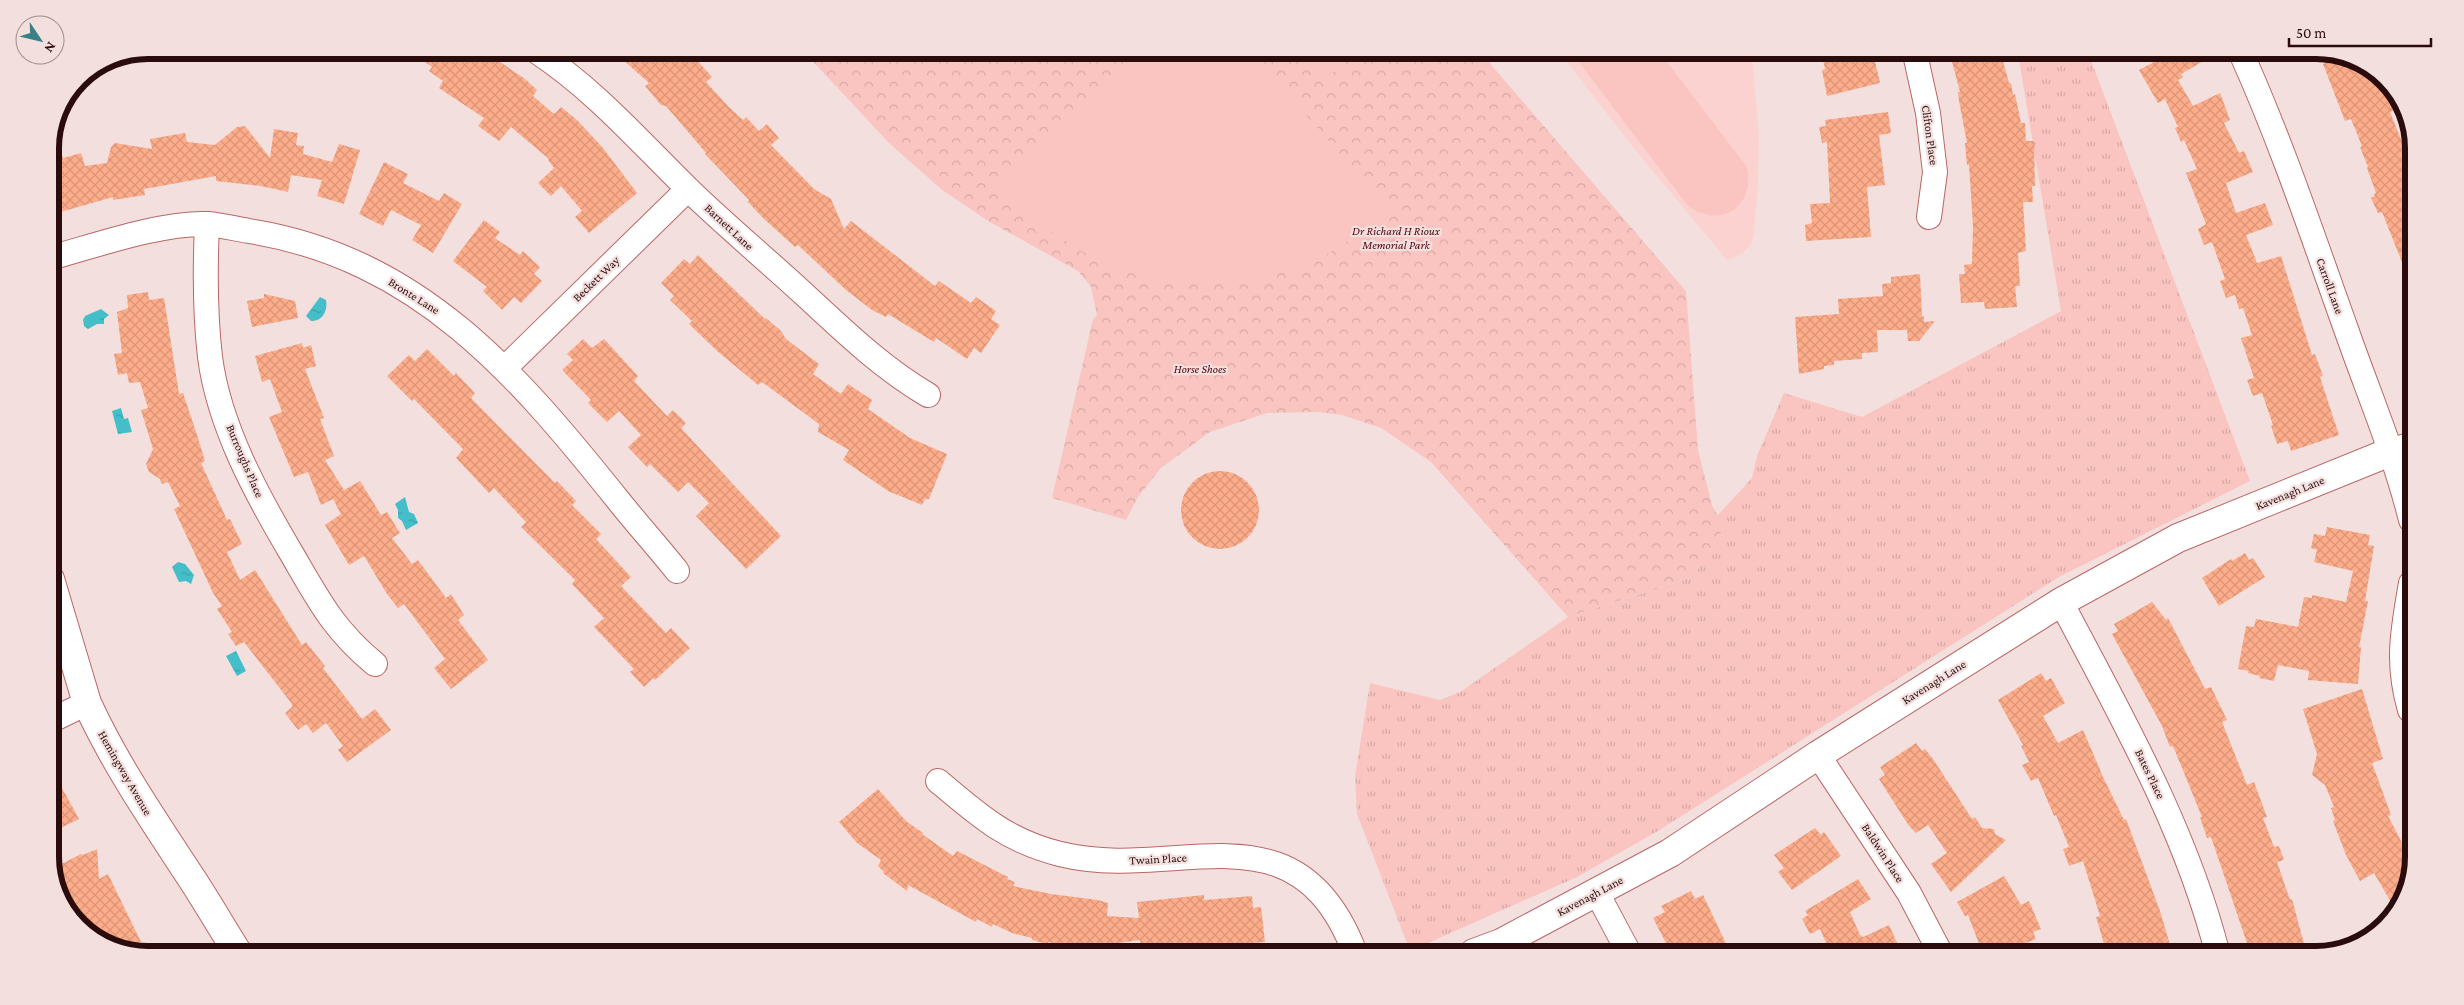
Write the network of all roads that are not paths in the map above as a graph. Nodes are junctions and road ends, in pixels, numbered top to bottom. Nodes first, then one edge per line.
1 (547, 59) edge
2 (1916, 59) edge
3 (2244, 59) edge
4 (688, 190) junction
5 (1929, 217) dead end
6 (206, 224) junction
7 (59, 256) edge
8 (504, 368) junction
9 (928, 395) dead end
10 (2401, 450) edge
11 (2405, 478) edge
12 (678, 571) dead end
13 (2062, 602) junction
14 (59, 609) edge
15 (2405, 617) edge
16 (375, 664) dead end
17 (2405, 694) edge
18 (87, 703) junction
19 (59, 717) edge
20 (1818, 755) junction
21 (938, 782) dead end
22 (1597, 893) junction
23 (234, 946) edge
24 (1352, 946) edge
25 (1491, 946) edge
26 (1625, 946) edge
27 (1937, 946) edge
28 (2216, 946) edge

1 - 4 street, Barnett Lane
2 - 5 street, Clifton Place
3 - 10 street, Carroll Lane
4 - 8 street, Beckett Way
4 - 9 street, Barnett Lane
6 - 7 street, Bronte Lane
6 - 8 street, Bronte Lane
6 - 16 street, Burroughs Place
8 - 12 street, Bronte Lane
10 - 11 street, Carroll Lane
10 - 13 main road, Kavenagh Lane
13 - 20 main road, Kavenagh Lane
13 - 28 street, Bates Place
14 - 18 main road, Hemingway Avenue
15 - 17 street
18 - 19 street
18 - 23 main road, Hemingway Avenue
20 - 22 main road, Kavenagh Lane
20 - 27 street, Baldwin Place
21 - 24 street, Twain Place
22 - 25 main road, Kavenagh Lane
22 - 26 street

